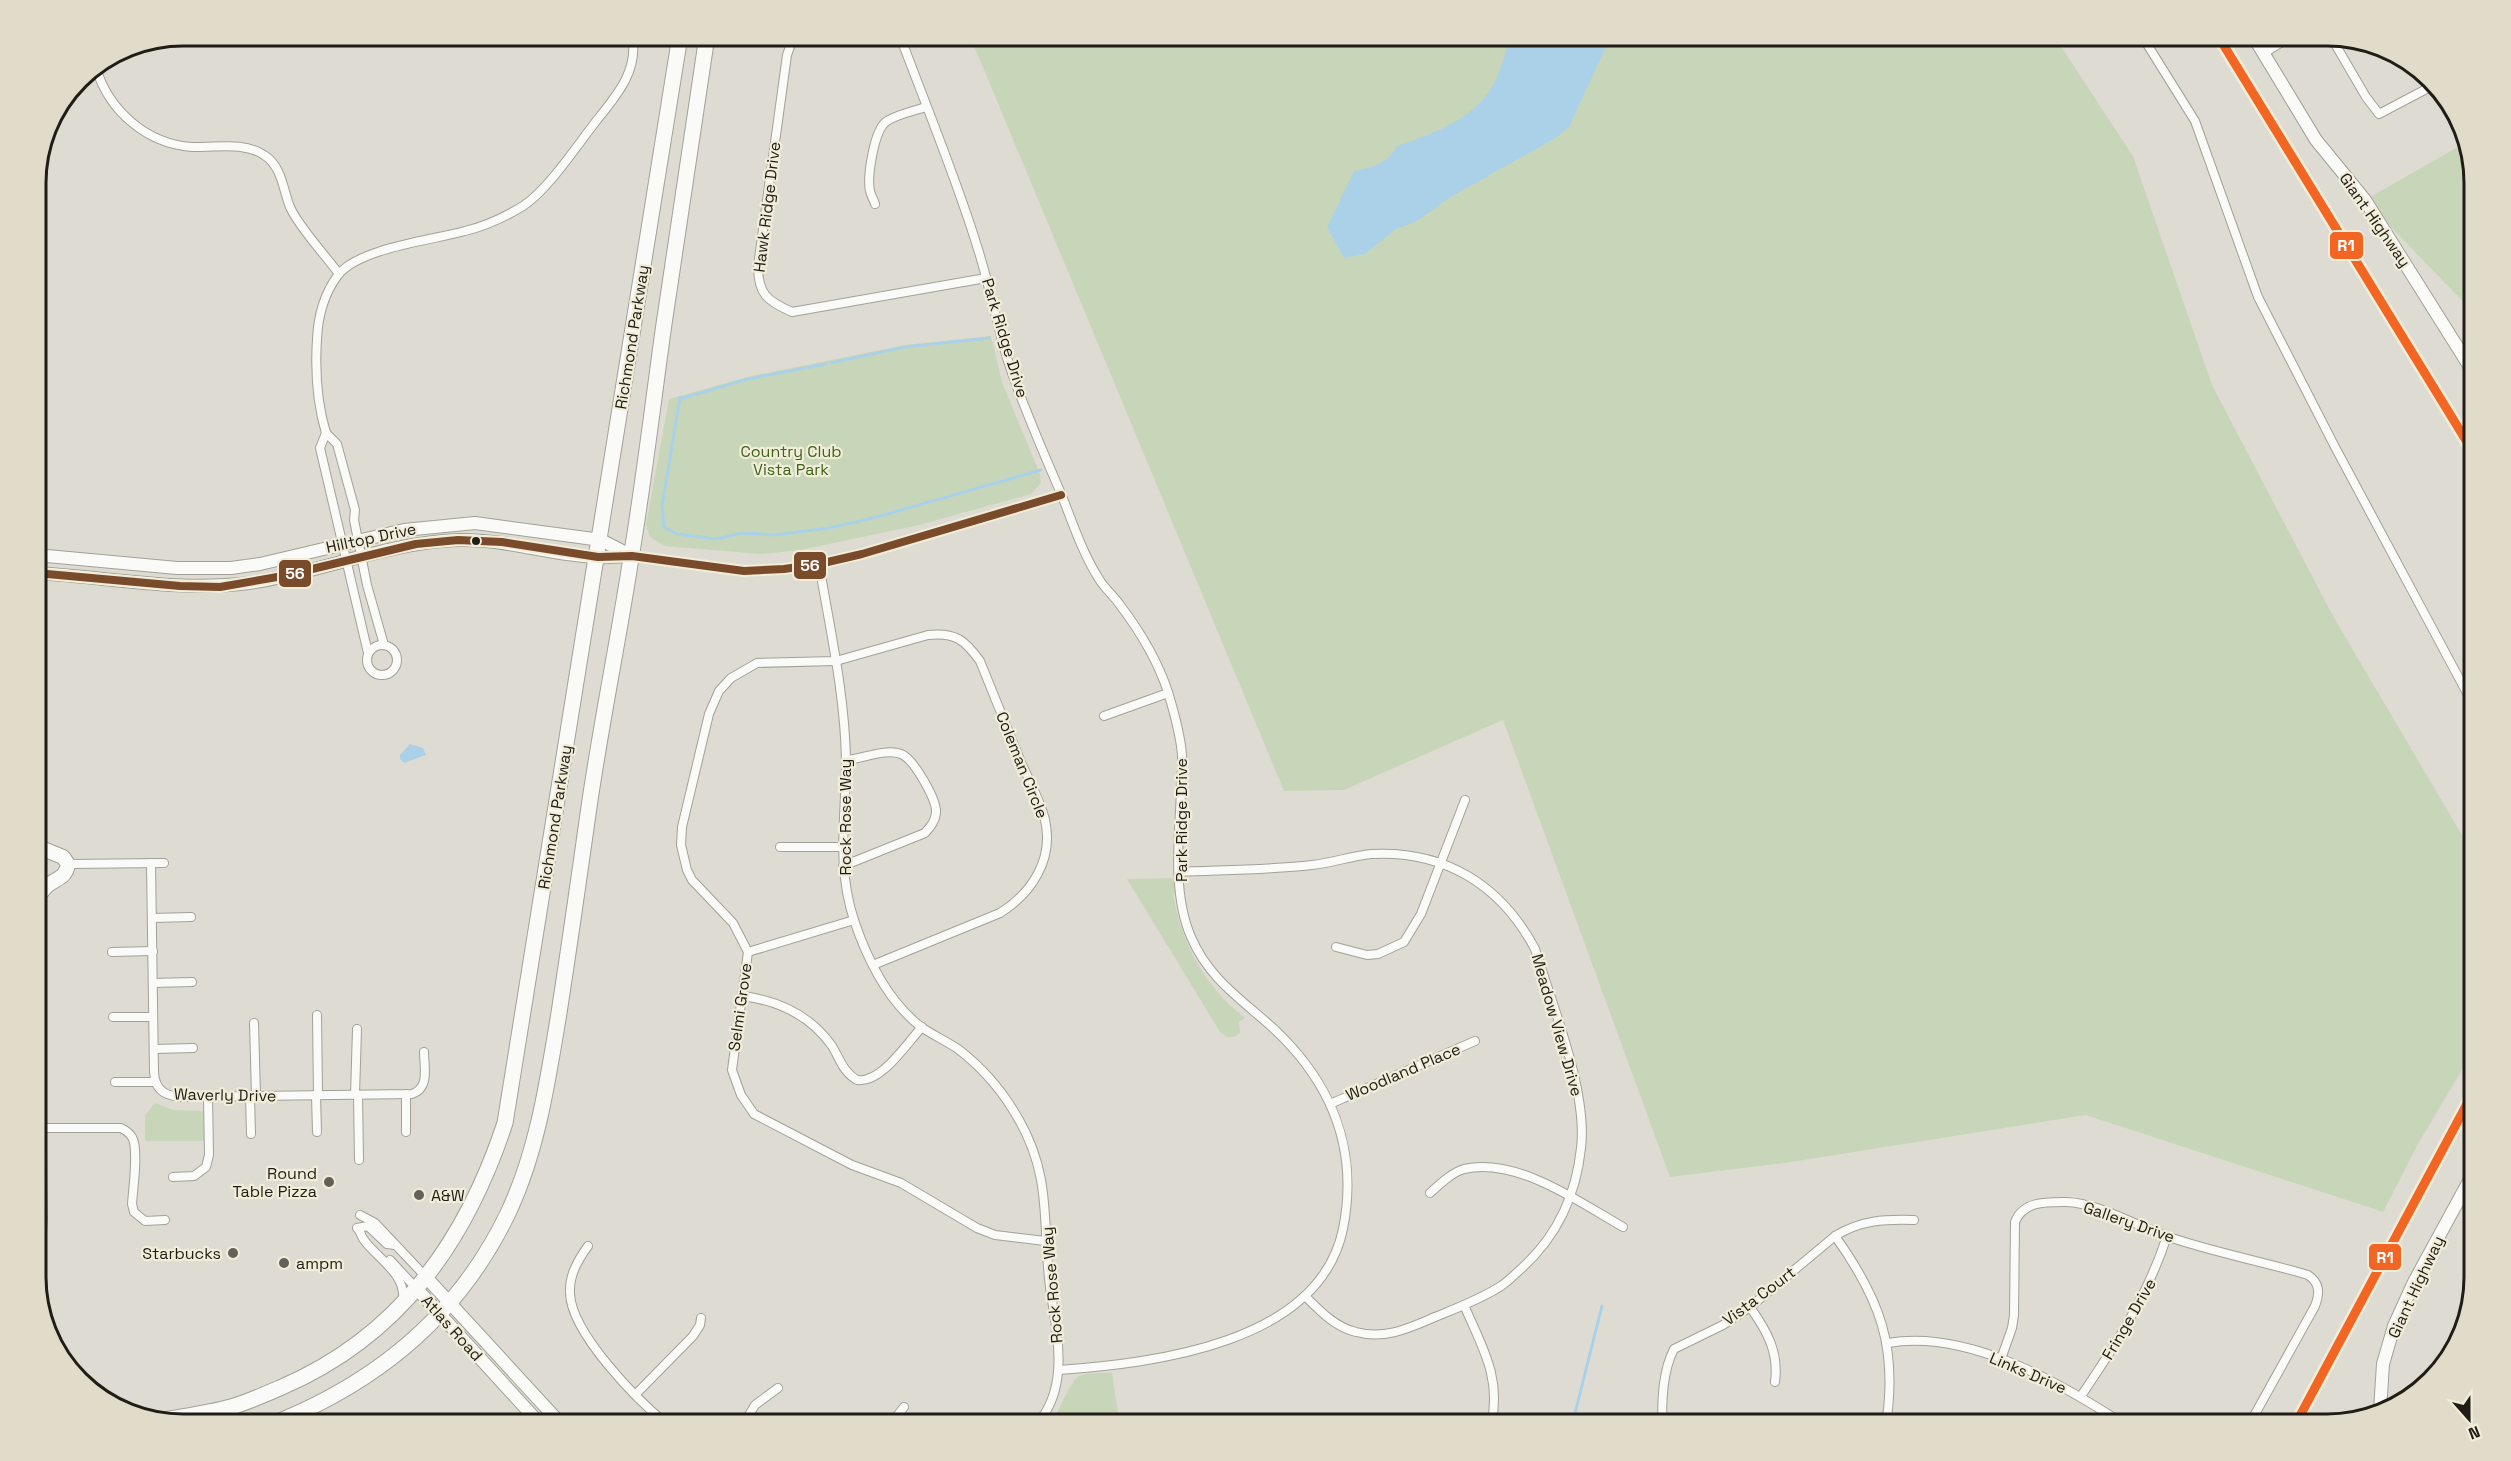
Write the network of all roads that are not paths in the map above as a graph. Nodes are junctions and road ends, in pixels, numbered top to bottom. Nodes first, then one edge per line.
1 (634, 46) edge
2 (678, 46) edge
3 (705, 46) edge
4 (790, 46) edge
5 (904, 46) edge
6 (2148, 46) edge
7 (2259, 46) edge
8 (2276, 46) edge
9 (2337, 47) edge
10 (2264, 53) junction
11 (99, 76) edge
12 (2427, 89) edge
13 (926, 107) junction
14 (875, 204) dead end
15 (339, 274) junction
16 (986, 278) junction
17 (2464, 357) edge
18 (326, 433) junction
19 (1061, 495) junction
20 (359, 539) junction
21 (601, 540) junction
22 (342, 544) junction
23 (47, 556) edge
24 (632, 556) junction
25 (362, 557) junction
26 (598, 557) junction
27 (345, 561) junction
28 (819, 564) junction
29 (47, 574) edge
30 (384, 645) junction
31 (368, 653) junction
32 (836, 661) junction
33 (2464, 687) edge
34 (1168, 693) junction
35 (1104, 716) dead end
36 (846, 760) junction
37 (1465, 800) dead end
38 (780, 847) dead end
39 (842, 847) junction
40 (47, 850) edge
41 (152, 863) junction
42 (164, 863) dead end
43 (1441, 863) junction
44 (68, 864) junction
45 (843, 866) junction
46 (1179, 872) junction
47 (47, 886) edge
48 (191, 917) dead end
49 (152, 918) junction
50 (854, 920) junction
51 (1336, 946) dead end
52 (153, 951) junction
53 (112, 952) dead end
54 (748, 952) junction
55 (873, 965) junction
56 (192, 982) dead end
57 (153, 983) junction
58 (743, 996) junction
59 (317, 1015) dead end
60 (113, 1017) dead end
61 (153, 1017) junction
62 (254, 1023) dead end
63 (922, 1027) junction
64 (357, 1029) dead end
65 (1475, 1041) dead end
66 (193, 1048) dead end
67 (154, 1049) junction
68 (424, 1052) dead end
69 (115, 1082) dead end
70 (155, 1082) junction
71 (409, 1094) junction
72 (317, 1095) junction
73 (357, 1095) junction
74 (253, 1096) junction
75 (208, 1097) junction
76 (1330, 1104) junction
77 (47, 1128) edge
78 (317, 1132) dead end
79 (406, 1132) dead end
80 (251, 1134) dead end
81 (359, 1160) dead end
82 (173, 1176) dead end
83 (2464, 1190) edge
84 (1430, 1193) dead end
85 (1571, 1197) junction
86 (360, 1215) dead end
87 (165, 1220) dead end
88 (1914, 1220) dead end
89 (1623, 1227) dead end
90 (362, 1233) junction
91 (1835, 1236) junction
92 (2167, 1236) junction
93 (1045, 1240) junction
94 (395, 1245) junction
95 (588, 1246) dead end
96 (421, 1282) junction
97 (1305, 1296) junction
98 (448, 1302) junction
99 (1464, 1305) junction
100 (402, 1306) junction
101 (1750, 1307) junction
102 (438, 1314) junction
103 (700, 1318) dead end
104 (1888, 1343) junction
105 (2001, 1359) junction
106 (1059, 1370) junction
107 (1775, 1382) dead end
108 (778, 1388) dead end
109 (636, 1394) junction
110 (2081, 1396) junction
111 (2380, 1404) edge
112 (904, 1407) dead end
113 (194, 1414) edge
114 (295, 1414) edge
115 (531, 1414) edge
116 (552, 1414) edge
117 (657, 1414) edge
118 (750, 1414) edge
119 (899, 1414) edge
120 (1045, 1414) edge
121 (1493, 1414) edge
122 (1663, 1414) edge
123 (1890, 1414) edge
124 (2108, 1414) edge
125 (2255, 1414) edge

1 - 15 street
2 - 21 highway, Richmond Parkway
3 - 24 highway, Richmond Parkway
4 - 16 street, Hawk Ridge Drive
5 - 13 street, Park Ridge Drive
6 - 33 street
7 - 10 main road, Giant Highway
8 - 10 street
9 - 12 street
10 - 17 main road, Giant Highway
11 - 15 street
13 - 14 street
13 - 16 street, Park Ridge Drive
15 - 18 street
16 - 19 street, Park Ridge Drive
18 - 20 street
18 - 22 street
19 - 28 street, Hilltop Drive
19 - 34 street, Park Ridge Drive
20 - 21 main road, Hilltop Drive
20 - 22 main road, Hilltop Drive
20 - 25 street
21 - 24 main road, Hilltop Drive
21 - 26 highway, Richmond Parkway
22 - 23 main road, Hilltop Drive
22 - 27 street
24 - 26 main road, Hilltop Drive
24 - 28 street, Hilltop Drive
24 - 98 highway, Richmond Parkway
25 - 26 main road, Hilltop Drive
25 - 27 main road, Hilltop Drive
25 - 30 street
26 - 96 highway, Richmond Parkway
27 - 29 main road, Hilltop Drive
27 - 31 street
28 - 32 street, Rock Rose Way
30 - 31 street
30 - 31 street
32 - 36 street, Rock Rose Way
32 - 54 street, Selmi Grove
32 - 55 street, Coleman Circle
34 - 35 street
34 - 46 street, Park Ridge Drive
36 - 39 street, Rock Rose Way
36 - 45 street
37 - 43 street
38 - 39 street
39 - 45 street, Rock Rose Way
40 - 44 main road
41 - 42 street
41 - 44 street
41 - 49 street, Waverly Drive
43 - 46 street, Meadow View Drive
43 - 51 street
43 - 85 street, Meadow View Drive
44 - 47 main road
45 - 50 street, Rock Rose Way
46 - 76 street, Park Ridge Drive
48 - 49 street
49 - 52 street, Waverly Drive
50 - 54 street
50 - 55 street, Rock Rose Way
52 - 53 street
52 - 57 street, Waverly Drive
54 - 58 street, Selmi Grove
55 - 63 street, Rock Rose Way
56 - 57 street
57 - 61 street, Waverly Drive
58 - 63 street
58 - 93 street, Selmi Grove
59 - 72 street
60 - 61 street
61 - 67 street, Waverly Drive
62 - 74 street
63 - 93 street, Rock Rose Way
64 - 73 street
65 - 76 street, Woodland Place
66 - 67 street
67 - 70 street, Waverly Drive
68 - 71 street
69 - 70 street
70 - 75 street, Waverly Drive
71 - 73 street, Waverly Drive
71 - 79 street
72 - 73 street, Waverly Drive
72 - 74 street, Waverly Drive
72 - 78 street
73 - 81 street
74 - 75 street, Waverly Drive
74 - 80 street
75 - 82 street
76 - 97 street, Park Ridge Drive
77 - 87 street
83 - 111 main road, Giant Highway
84 - 85 street
85 - 89 street
85 - 99 street, Meadow View Drive
86 - 94 street, Atlas Road
88 - 91 street, Vista Court
90 - 94 street, Atlas Road
90 - 96 street, Atlas Road
90 - 100 street, Atlas Road
91 - 101 street, Vista Court
91 - 104 street
92 - 105 street, Gallery Drive
92 - 110 street, Fringe Drive
92 - 125 street, Gallery Drive
93 - 106 street, Rock Rose Way
94 - 96 street, Atlas Road
95 - 109 street
96 - 98 main road, Atlas Road
96 - 100 highway, Richmond Parkway
96 - 102 main road, Atlas Road
97 - 99 street, Meadow View Drive
97 - 106 street, Park Ridge Drive
98 - 102 highway, Richmond Parkway
98 - 116 main road, Atlas Road
99 - 121 street
100 - 113 highway, Richmond Parkway
101 - 107 street
101 - 122 street, Vista Court
102 - 114 highway, Richmond Parkway
102 - 115 main road, Atlas Road
103 - 109 street
104 - 105 street, Links Drive
104 - 123 street
105 - 110 street, Links Drive
106 - 120 street, Rock Rose Way
108 - 118 street
109 - 117 street
110 - 124 street, Links Drive
112 - 119 street

